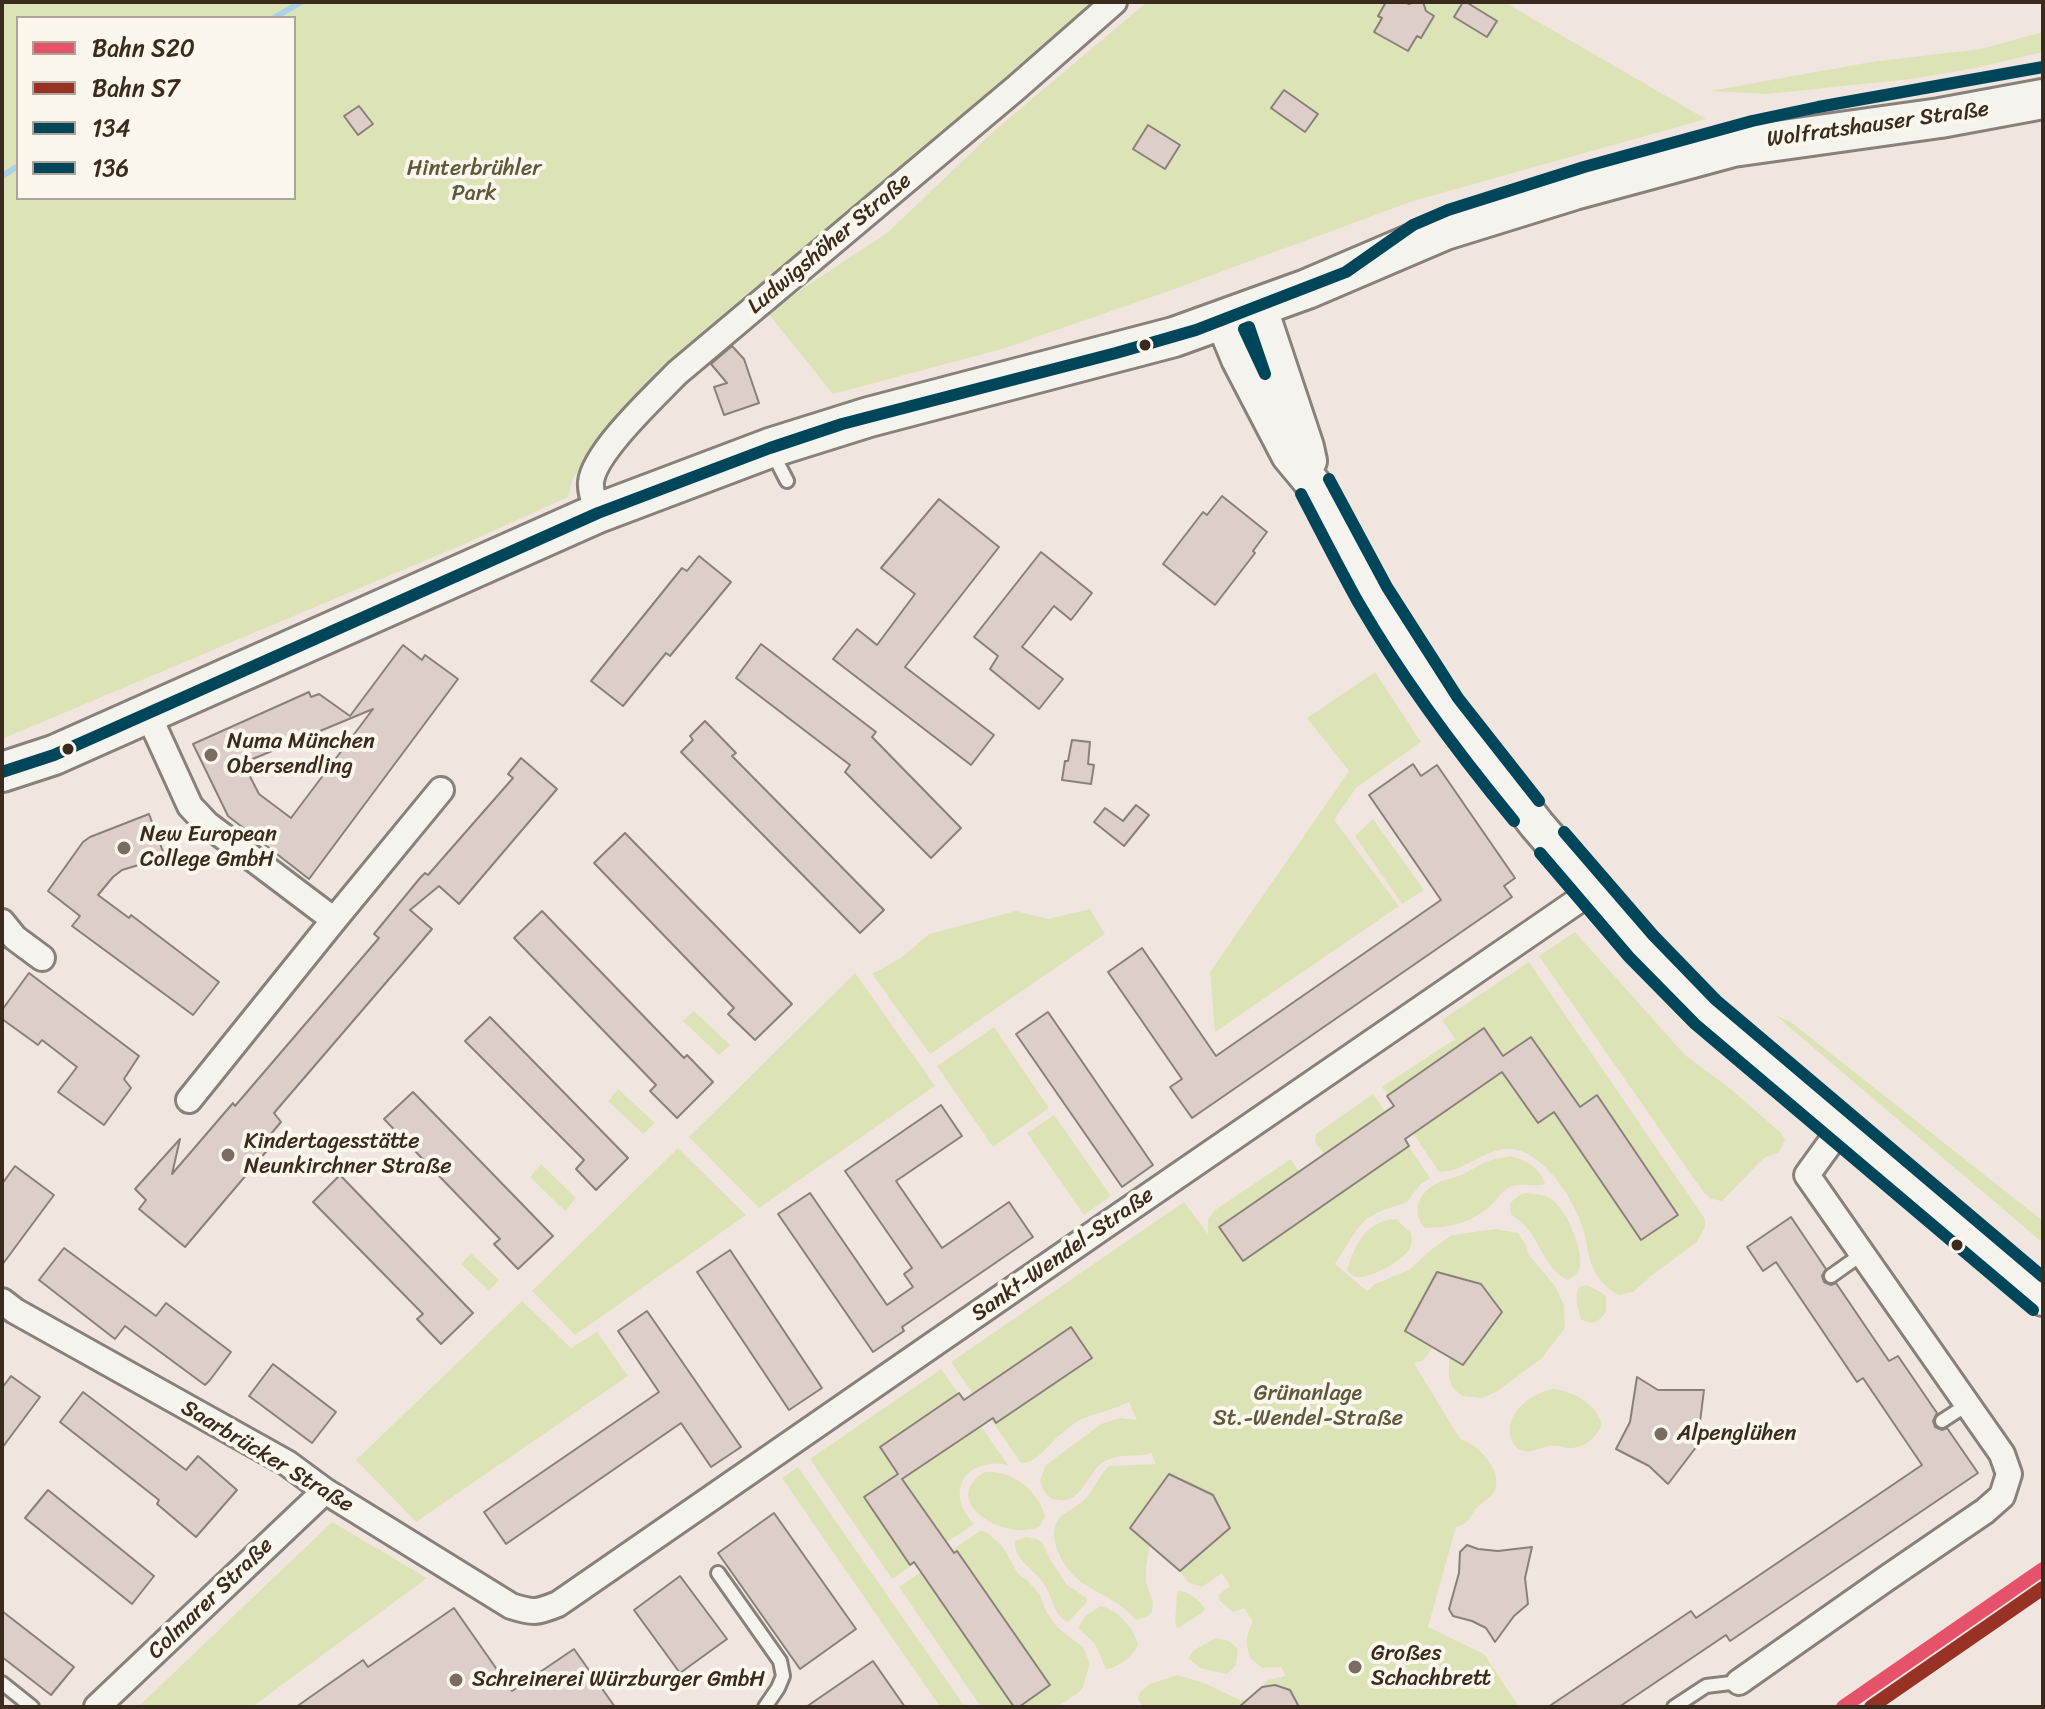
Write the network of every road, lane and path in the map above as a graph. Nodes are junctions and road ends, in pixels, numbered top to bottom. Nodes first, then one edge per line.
1 (1114, 2) edge
2 (2043, 99) edge
3 (1259, 306) junction
4 (1223, 320) junction
5 (770, 448) junction
6 (787, 481) dead end
7 (1314, 485) junction
8 (598, 513) junction
9 (148, 714) junction
10 (2, 772) edge
11 (441, 790) dead end
12 (1592, 891) junction
13 (334, 920) junction
14 (2, 922) edge
15 (42, 958) dead end
16 (189, 1100) dead end
17 (1841, 1128) junction
18 (1862, 1254) junction
19 (1831, 1276) dead end
20 (2043, 1298) edge
21 (6, 1314) edge
22 (1968, 1404) junction
23 (1942, 1421) dead end
24 (325, 1491) junction
25 (718, 1573) dead end
26 (531, 1612) joint
27 (1739, 1682) joint
28 (2, 1683) edge
29 (32, 1707) edge
30 (97, 1707) edge
31 (765, 1707) edge
32 (1674, 1707) edge

1 - 8 street, Ludwigshöher Straße
2 - 3 main road, Wolfratshauser Straße
3 - 4 main road, Wolfratshauser Straße
3 - 7 main road
4 - 5 main road, Wolfratshauser Straße
4 - 7 main road
5 - 6 lane
5 - 8 main road, Wolfratshauser Straße
7 - 12 main road
8 - 9 main road, Wolfratshauser Straße
9 - 10 main road, Wolfratshauser Straße
9 - 13 street
11 - 13 street
12 - 17 main road
12 - 26 street, Sankt-Wendel-Straße
13 - 16 street
14 - 15 street
17 - 18 street
17 - 20 main road
18 - 19 lane
18 - 22 street
21 - 24 street, Saarbrücker Straße
22 - 23 lane
22 - 27 street
24 - 26 street, Saarbrücker Straße
24 - 30 street, Colmarer Straße
25 - 31 lane
27 - 32 lane
28 - 29 lane

